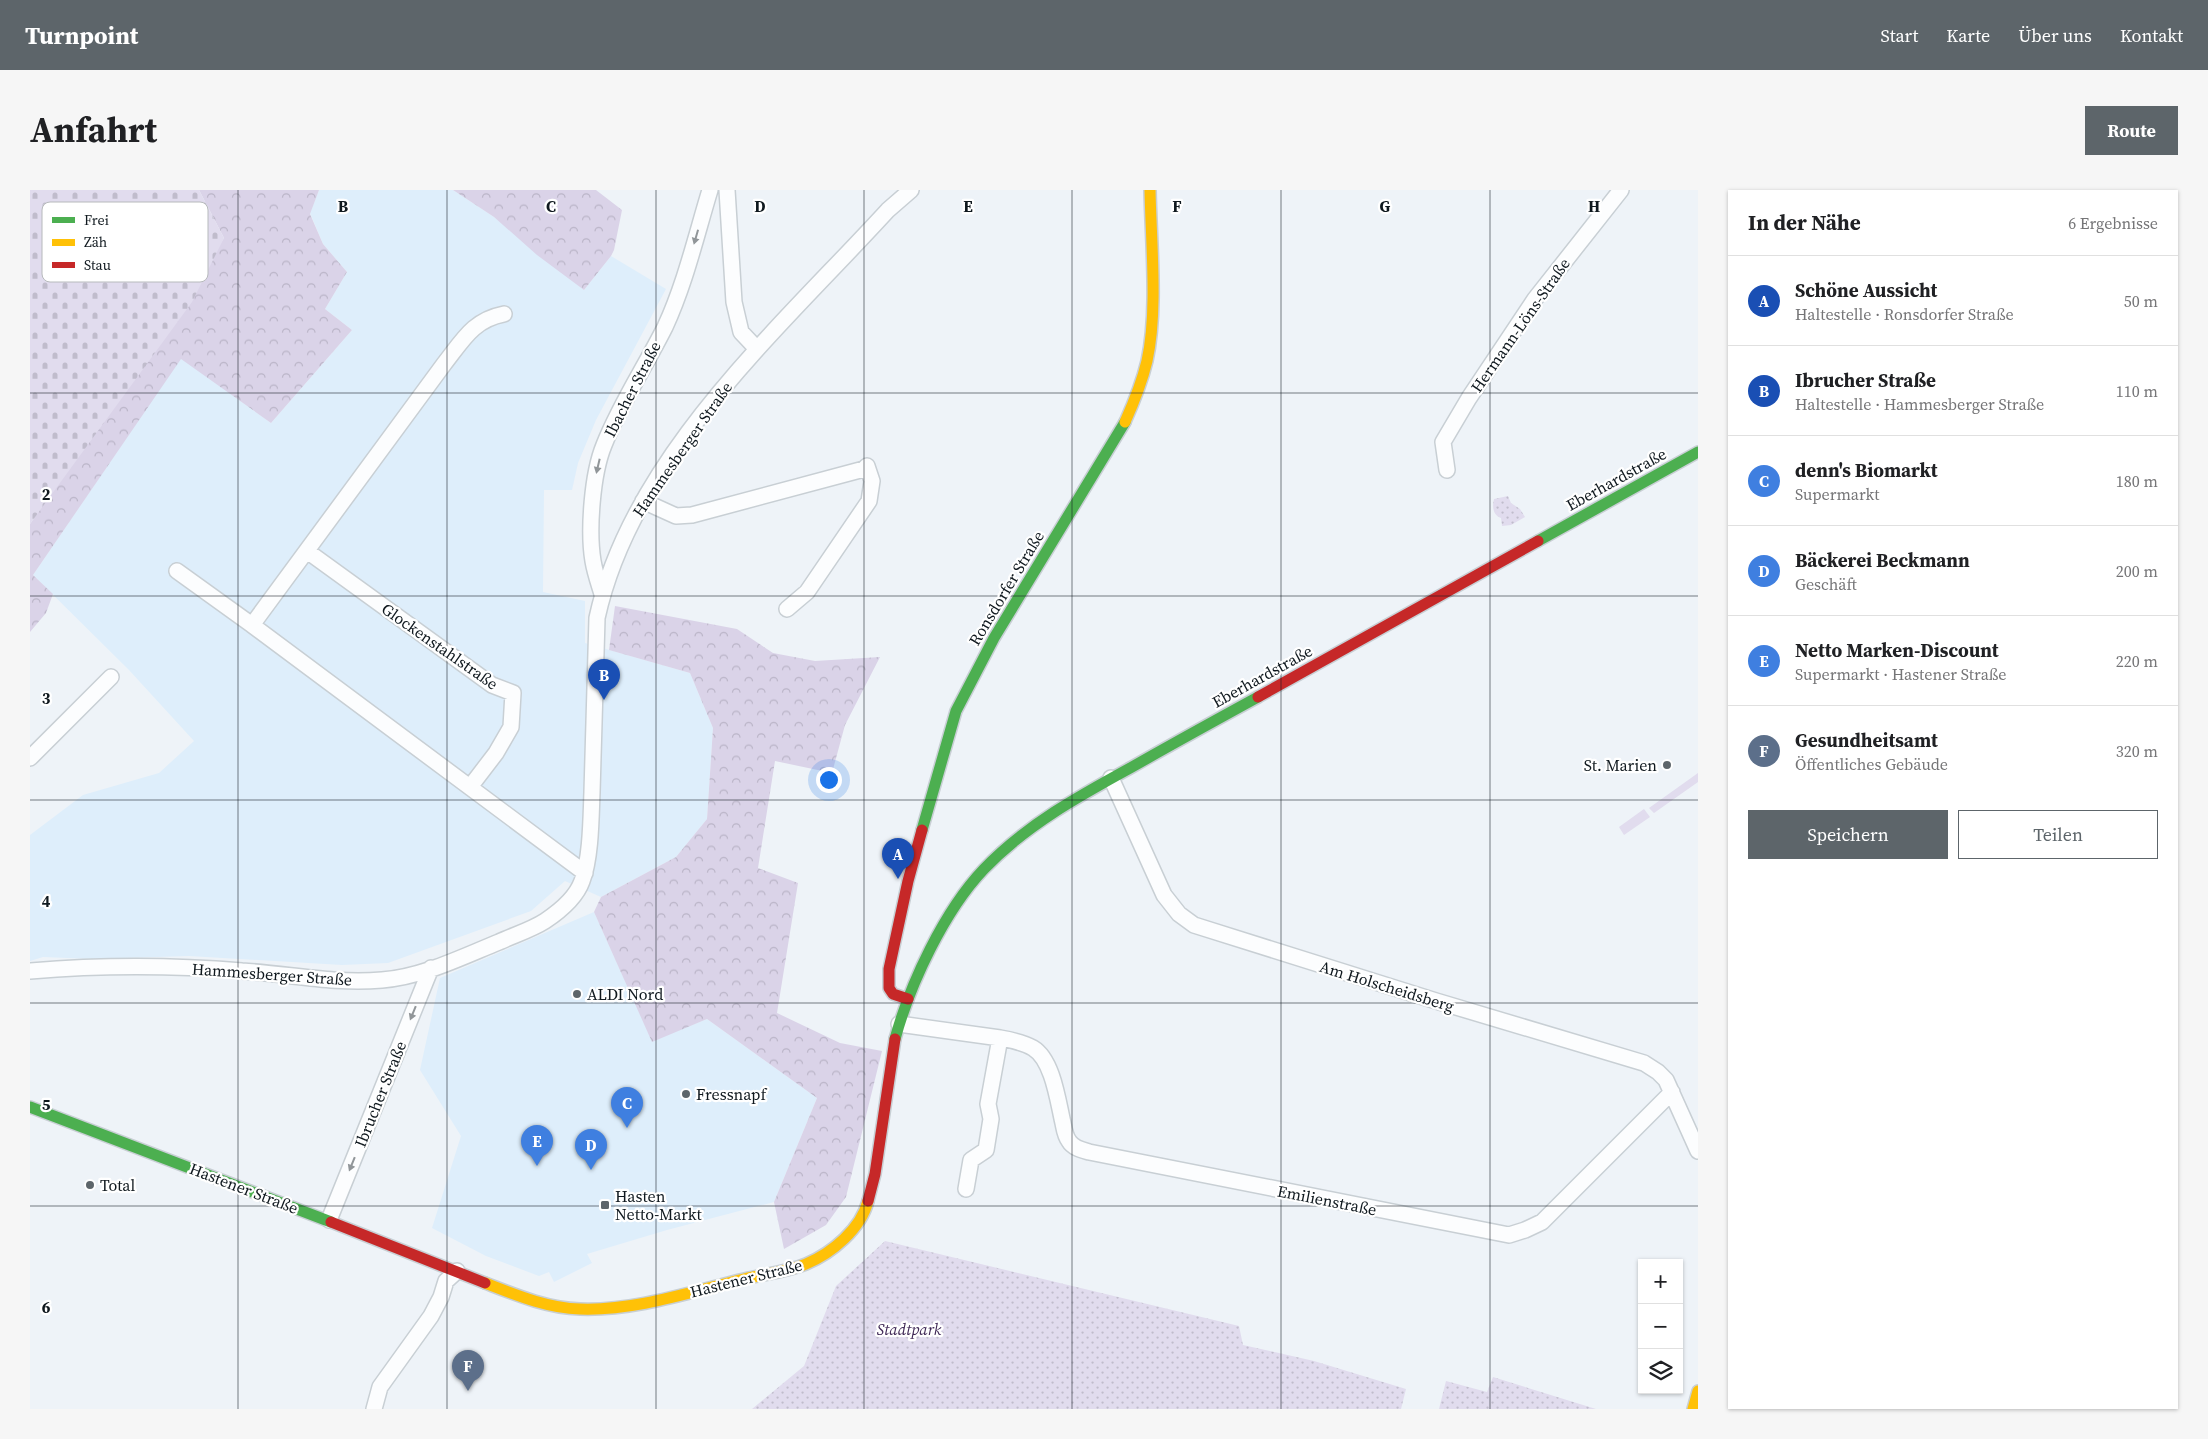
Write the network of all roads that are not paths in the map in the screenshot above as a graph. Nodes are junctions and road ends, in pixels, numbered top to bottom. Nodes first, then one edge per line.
1 (710, 190) edge
2 (727, 190) edge
3 (911, 190) edge
4 (1150, 190) edge
5 (1621, 190) edge
6 (504, 314) dead end
7 (758, 349) junction
8 (1698, 452) edge
9 (1447, 470) dead end
10 (643, 500) junction
11 (307, 551) junction
12 (177, 571) dead end
13 (602, 594) junction
14 (787, 609) dead end
15 (252, 626) junction
16 (111, 677) dead end
17 (30, 758) edge
18 (1111, 778) junction
19 (470, 787) junction
20 (585, 873) junction
21 (431, 968) junction
22 (30, 971) edge
23 (908, 1000) junction
24 (899, 1024) junction
25 (1000, 1038) junction
26 (1672, 1092) junction
27 (30, 1107) edge
28 (1698, 1151) edge
29 (966, 1189) dead end
30 (329, 1220) junction
31 (457, 1271) junction
32 (1698, 1392) edge
33 (374, 1409) edge
34 (1693, 1409) edge

1 -> 13 street, Ibacher Straße
2 - 7 street
3 - 7 street, Hammesberger Straße
4 - 23 main road, Ronsdorfer Straße
5 - 9 street, Hermann-Löns-Straße
6 - 11 street
7 - 10 street, Hammesberger Straße
8 - 18 main road, Eberhardstraße
10 - 13 street, Hammesberger Straße
10 - 14 street
11 - 15 street
11 - 19 street, Glockenstahlstraße
12 - 15 street
13 - 20 street, Hammesberger Straße
15 - 19 street
16 - 17 street
18 - 23 main road, Eberhardstraße
18 - 26 street, Am Holscheidsberg
19 - 20 street
20 - 21 street, Hammesberger Straße
21 - 22 street, Hammesberger Straße
21 -> 30 street, Ibrucher Straße
23 - 24 main road, Hastener Straße
24 - 25 street, Emilienstraße
24 - 31 main road, Hastener Straße
25 - 26 street, Emilienstraße
25 - 29 street
26 - 28 street, Am Holscheidsberg
27 - 30 main road, Hastener Straße
30 - 31 main road, Hastener Straße
31 - 33 street
32 - 34 main road

